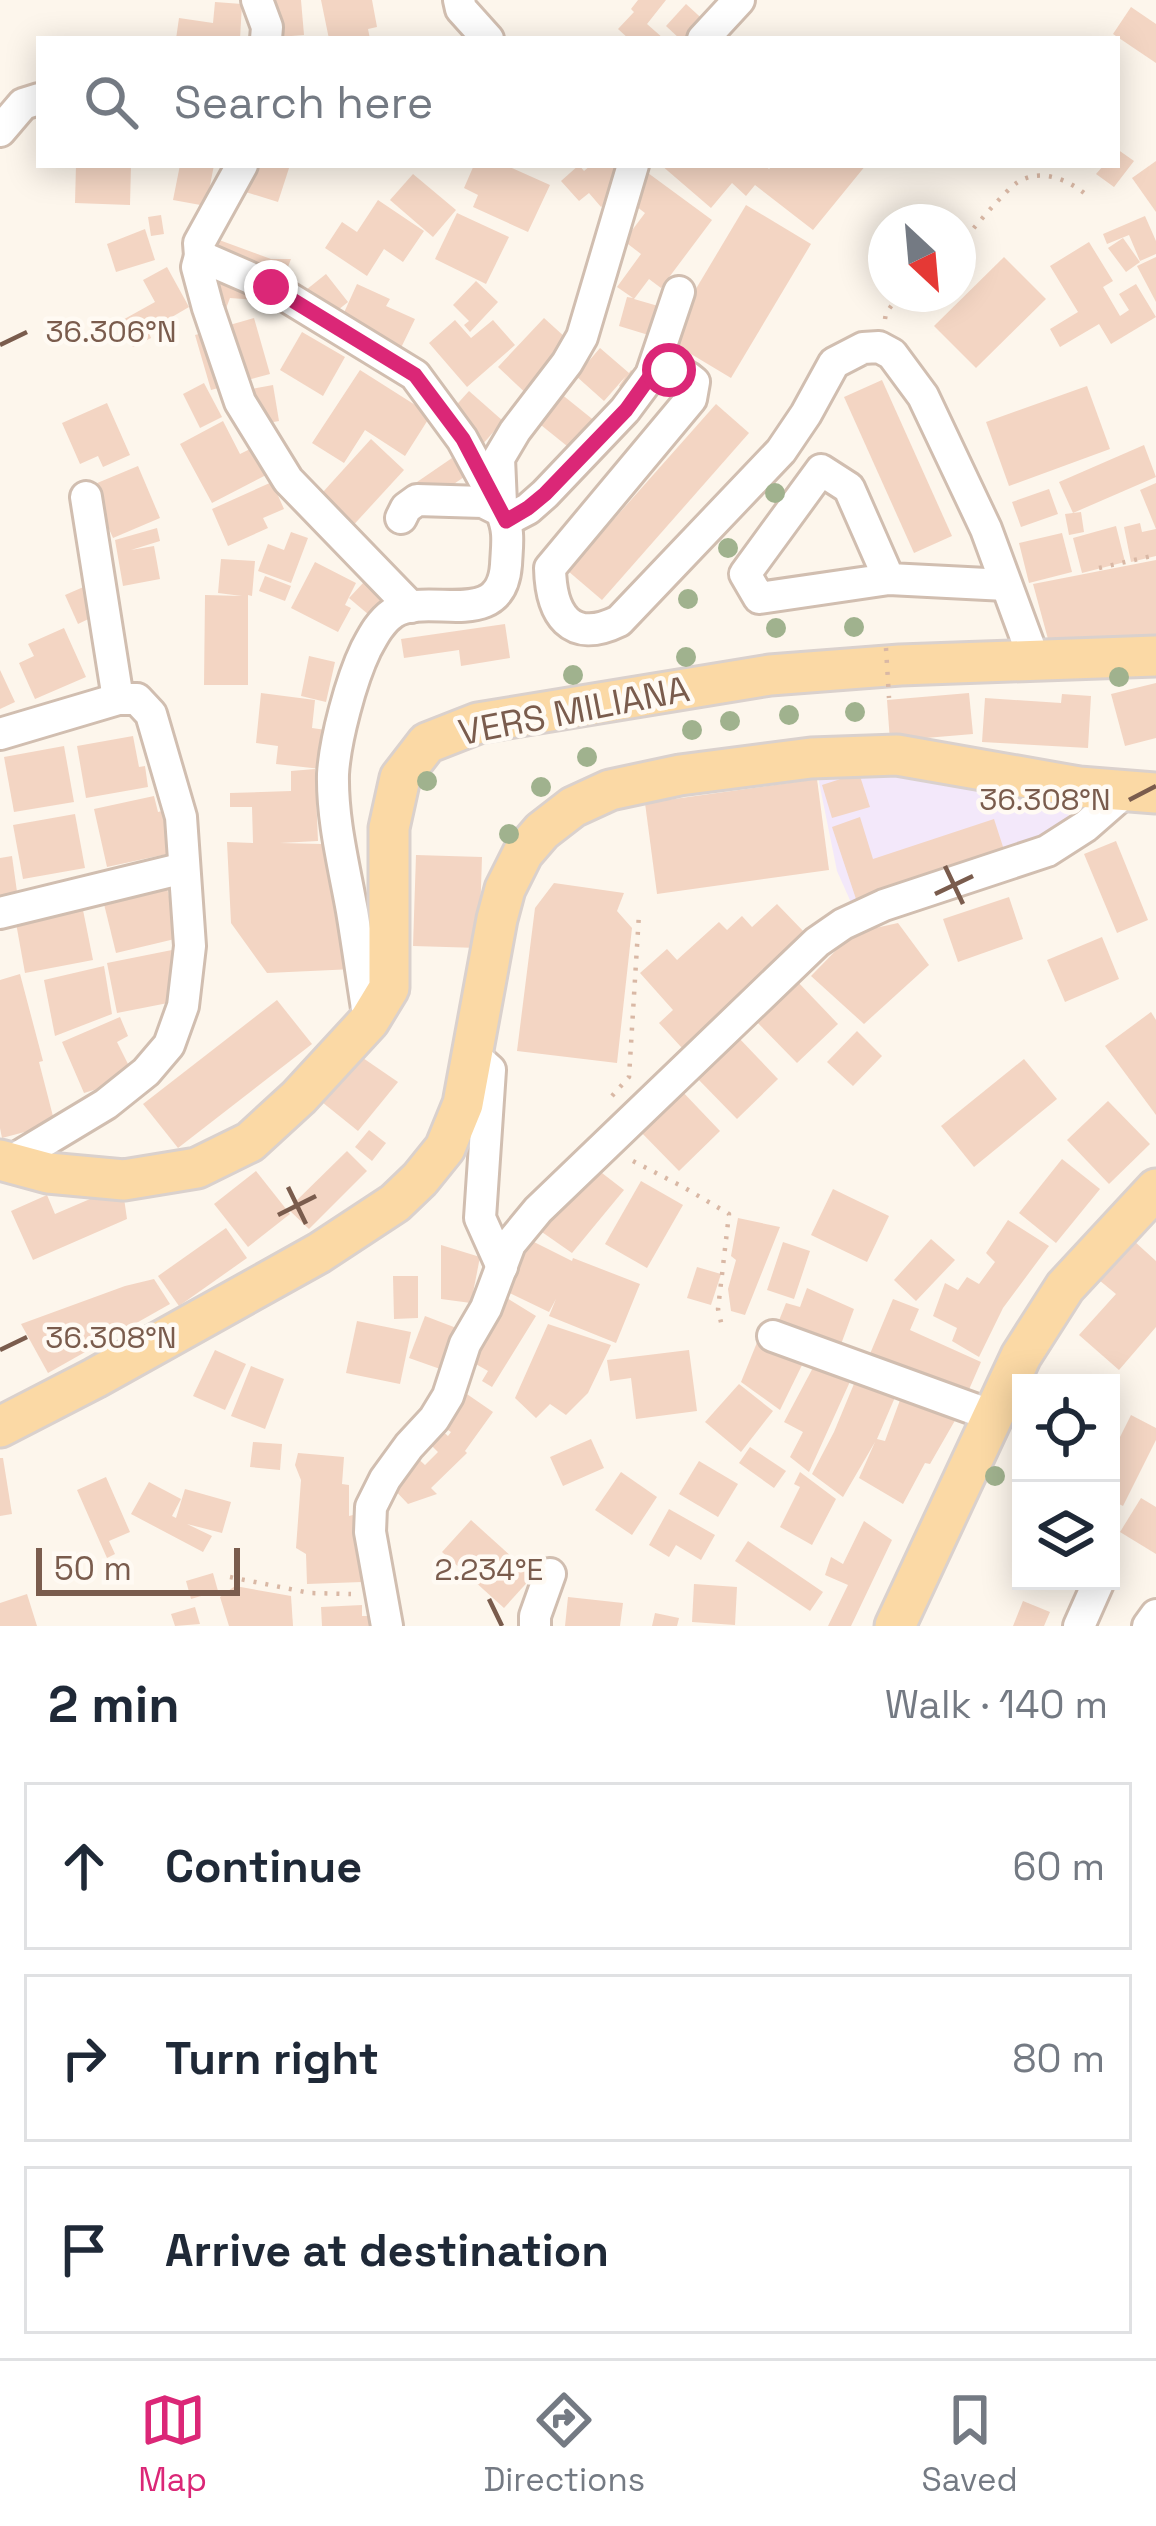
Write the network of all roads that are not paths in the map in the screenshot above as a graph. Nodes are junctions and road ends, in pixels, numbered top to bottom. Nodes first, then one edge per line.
1 (257, 0) edge
2 (459, 0) edge
3 (739, 0) edge
4 (266, 36) edge
5 (485, 36) edge
6 (706, 36) edge
7 (36, 100) edge
8 (0, 131) edge
9 (240, 168) edge
10 (632, 168) edge
11 (200, 256) junction
12 (679, 292) dead end
13 (651, 375) junction
14 (86, 497) dead end
15 (503, 516) junction
16 (400, 518) dead end
17 (889, 579) junction
18 (1006, 585) junction
19 (411, 607) junction
20 (1156, 656) edge
21 (1035, 662) junction
22 (118, 699) junction
23 (0, 734) edge
24 (1141, 792) edge
25 (184, 868) junction
26 (0, 913) edge
27 (369, 1021) junction
28 (472, 1054) junction
29 (4, 1162) edge
30 (1156, 1189) edge
31 (502, 1267) junction
32 (772, 1336) dead end
33 (993, 1416) junction
34 (0, 1427) edge
35 (550, 1574) dead end
36 (1096, 1590) edge
37 (384, 1611) edge
38 (1156, 1615) edge
39 (535, 1626) edge
40 (895, 1626) edge
41 (1079, 1626) edge
42 (1148, 1626) edge

1 - 4 street
2 - 5 street
3 - 6 street
7 - 8 street
9 - 11 street
10 - 15 street
11 - 15 street
11 - 19 street
12 - 13 street
13 - 15 street
13 - 18 street
14 - 22 street
15 - 16 street
15 - 19 street
17 - 17 street
17 - 18 street
18 - 21 street
19 - 27 street
20 - 21 main road, VERS MILIANA
21 - 27 main road, VERS MILIANA
22 - 23 street
22 - 25 street
24 - 28 main road
24 - 31 street
25 - 26 street
25 - 29 street
27 - 29 main road, VERS MILIANA
28 - 31 street
28 - 34 main road
30 - 33 main road
31 - 37 street
32 - 33 street
33 - 40 main road
35 - 39 street
36 - 41 street
38 - 42 street

